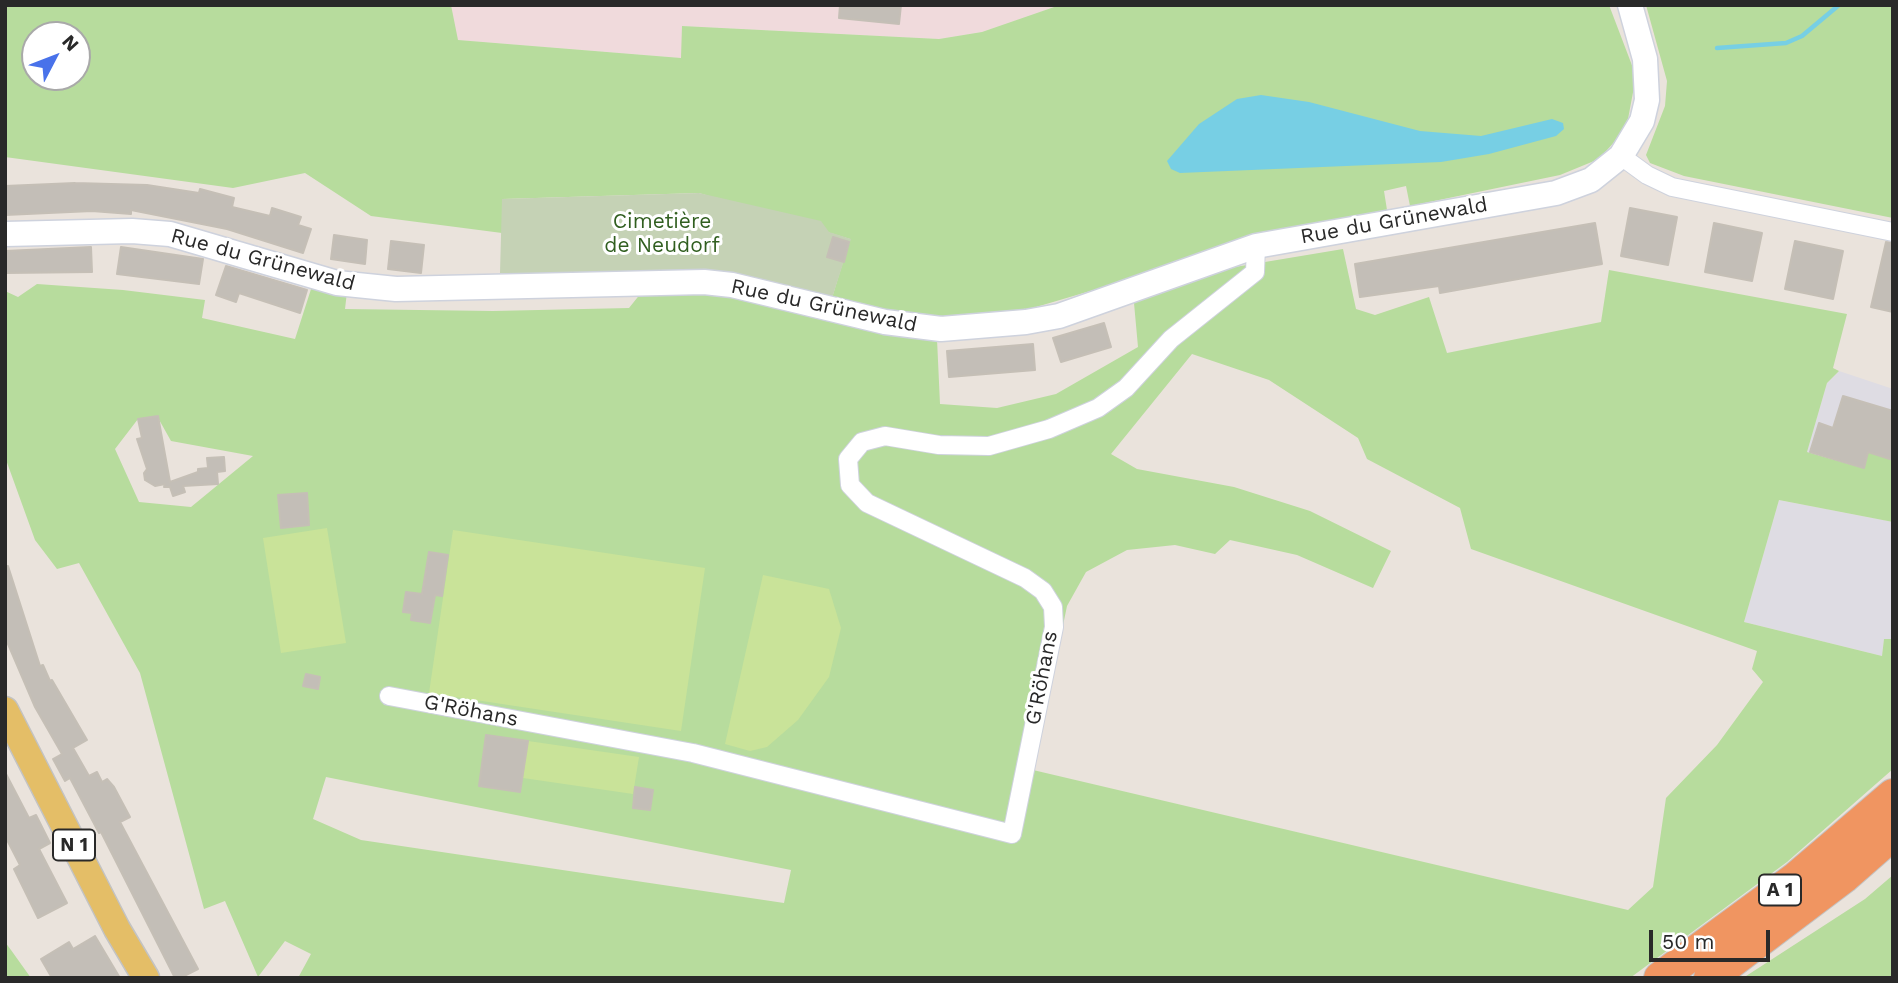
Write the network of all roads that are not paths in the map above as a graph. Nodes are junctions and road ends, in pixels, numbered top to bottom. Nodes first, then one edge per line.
1 (1628, 12) edge
2 (1621, 156) junction
3 (1893, 232) edge
4 (5, 234) edge
5 (1256, 246) junction
6 (389, 696) dead end
7 (5, 710) edge
8 (1893, 795) edge
9 (1893, 834) edge
10 (1893, 854) edge
11 (1750, 950) junction
12 (146, 978) edge
13 (1660, 978) edge
14 (1710, 978) edge

1 - 2 main road, Rue du Grünewald
2 - 3 street
2 - 5 main road, Rue du Grünewald
4 - 5 main road, Rue du Grünewald
5 - 6 street, G'Röhans
7 - 12 main road, N 1
8 - 13 highway, A 1
9 - 11 highway, A 1
10 - 11 highway
11 - 14 highway, A 1

